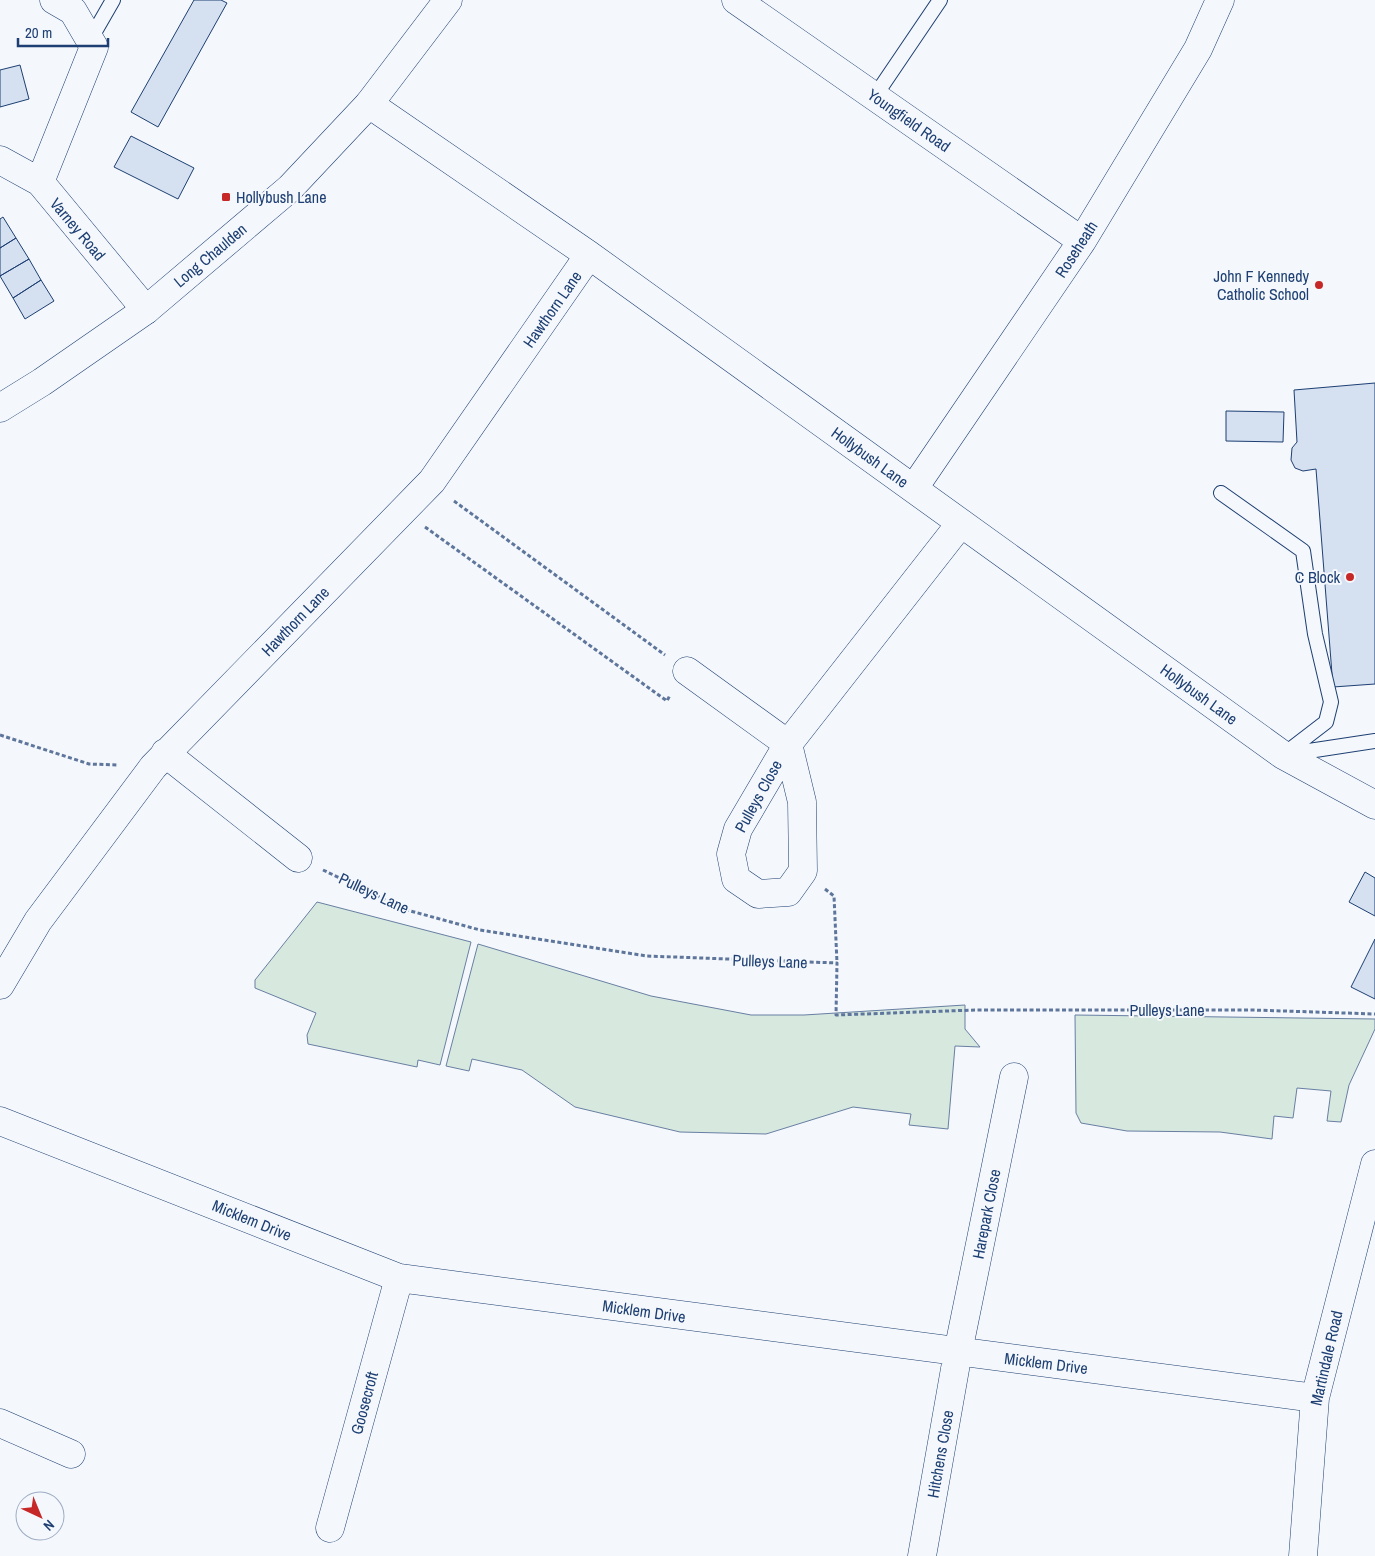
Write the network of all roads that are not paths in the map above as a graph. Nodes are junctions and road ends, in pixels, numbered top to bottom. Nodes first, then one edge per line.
1 (54, 0) edge
2 (113, 0) edge
3 (448, 0) edge
4 (736, 0) edge
5 (940, 0) edge
6 (1220, 0) edge
7 (90, 40) junction
8 (875, 96) junction
9 (369, 104) junction
10 (5, 169) edge
11 (40, 182) junction
12 (1082, 241) junction
13 (589, 255) junction
14 (146, 310) junction
15 (0, 408) edge
16 (914, 488) junction
17 (1221, 493) dead end
18 (961, 523) junction
19 (687, 671) road end
20 (1375, 741) edge
21 (788, 744) junction
22 (1283, 755) junction
23 (159, 760) junction
24 (1375, 805) edge
25 (298, 858) road end
26 (0, 986) edge
27 (1014, 1077) dead end
28 (0, 1120) edge
29 (1375, 1164) edge
30 (399, 1278) junction
31 (958, 1352) junction
32 (1315, 1398) junction
33 (0, 1423) edge
34 (70, 1454) dead end
35 (330, 1528) dead end
36 (922, 1556) edge
37 (1303, 1556) edge

1 - 7 street
2 - 7 lane
3 - 9 street, Long Chaulden
4 - 8 street, Youngfield Road
5 - 8 lane
6 - 12 street, Roseheath
7 - 11 street
8 - 12 street, Youngfield Road
9 - 13 street, Hollybush Lane
9 - 14 street, Long Chaulden
10 - 11 street, Varney Road
11 - 14 street, Varney Road
12 - 16 street, Roseheath
13 - 16 street, Hollybush Lane
13 - 23 street, Hawthorn Lane
14 - 15 street, Long Chaulden
16 - 18 street, Hollybush Lane
17 - 22 lane
18 - 21 street, Pulleys Close
18 - 22 street, Hollybush Lane
19 - 21 street, Pulleys Close
20 - 22 lane
21 - 21 street, Pulleys Close
22 - 24 street, Hollybush Lane
23 - 25 street
23 - 26 street, Hawthorn Lane
27 - 31 street, Harepark Close
28 - 30 street, Micklem Drive
29 - 32 street, Martindale Road
30 - 31 street, Micklem Drive
30 - 35 street, Goosecroft
31 - 32 street, Micklem Drive
31 - 36 street, Hitchens Close
32 - 37 street, Martindale Road
33 - 34 street

